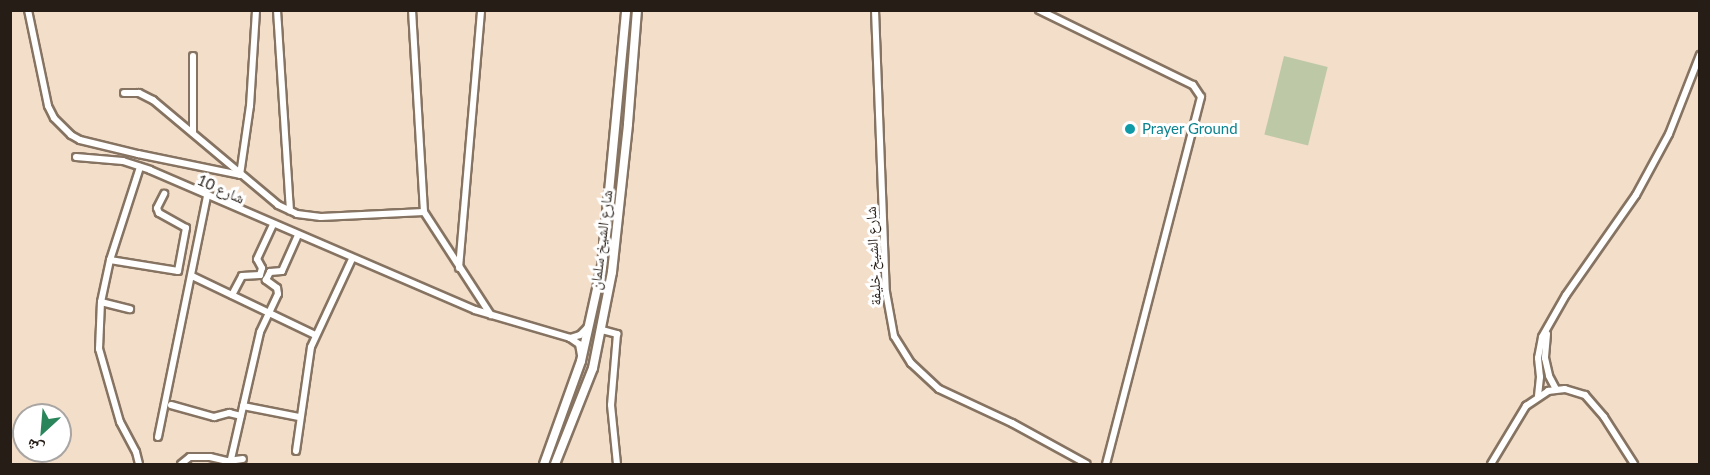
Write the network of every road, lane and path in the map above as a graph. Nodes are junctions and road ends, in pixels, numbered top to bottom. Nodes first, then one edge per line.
1 (28, 10) edge
2 (256, 10) edge
3 (277, 10) edge
4 (412, 10) edge
5 (482, 10) edge
6 (626, 10) edge
7 (637, 10) edge
8 (875, 10) edge
9 (1039, 10) edge
10 (1700, 55) edge
11 (193, 56) dead end
12 (124, 93) dead end
13 (615, 126) junction
14 (193, 133) junction
15 (76, 158) dead end
16 (625, 158) junction
17 (140, 167) junction
18 (240, 175) junction
19 (164, 194) dead end
20 (207, 196) junction
21 (290, 211) junction
22 (424, 212) junction
23 (273, 224) junction
24 (298, 235) junction
25 (352, 259) junction
26 (110, 260) junction
27 (459, 269) junction
28 (192, 276) junction
29 (232, 295) junction
30 (102, 302) junction
31 (130, 309) dead end
32 (269, 313) junction
33 (491, 315) junction
34 (1549, 324) junction
35 (591, 325) junction
36 (602, 330) junction
37 (315, 335) junction
38 (570, 338) junction
39 (581, 361) junction
40 (1556, 389) junction
41 (1538, 396) junction
42 (171, 405) dead end
43 (243, 406) junction
44 (241, 416) junction
45 (299, 417) junction
46 (158, 438) dead end
47 (296, 451) dead end
48 (231, 459) junction
49 (243, 459) dead end
50 (139, 465) edge
51 (181, 465) edge
52 (544, 465) edge
53 (555, 465) edge
54 (617, 465) edge
55 (1086, 465) edge
56 (1106, 465) edge
57 (1491, 465) edge
58 (1634, 465) edge

1 - 18 street
2 - 18 street
3 - 21 street
4 - 22 street
5 - 27 street
6 - 13 main road, شارع الشيخ سلمان
7 - 16 main road, شارع الشيخ سلمان
8 - 55 street, شارع الشيخ خليفة
9 - 56 street
10 - 34 street
11 - 14 street
12 - 14 street
13 - 16 main road
13 - 35 main road, شارع الشيخ سلمان
14 - 18 street
15 - 17 street, شارع 10
16 - 36 main road, شارع الشيخ سلمان
17 - 20 street, شارع 10
17 - 26 street
18 - 21 street
19 - 26 street
20 - 23 street, شارع 10
20 - 28 street
21 - 22 street
22 - 27 street
23 - 24 street, شارع 10
23 - 29 street
24 - 25 street, شارع 10
24 - 32 street
25 - 33 street, شارع 10
25 - 37 street
26 - 30 street
27 - 33 street
28 - 29 street
28 - 46 street
29 - 32 street
30 - 31 street
30 - 50 street
32 - 37 street
32 - 43 street
33 - 38 street, شارع 10
34 - 40 street
34 - 41 street
35 - 38 street
35 - 39 main road, شارع الشيخ سلمان
36 - 53 main road, شارع الشيخ سلمان
36 - 54 street
37 - 45 street
38 - 39 street
39 - 52 main road, شارع الشيخ سلمان
40 - 41 street
40 - 58 street
41 - 57 street
42 - 44 street
43 - 44 street
43 - 45 street
44 - 48 street
45 - 47 street
48 - 49 street
48 - 51 street

